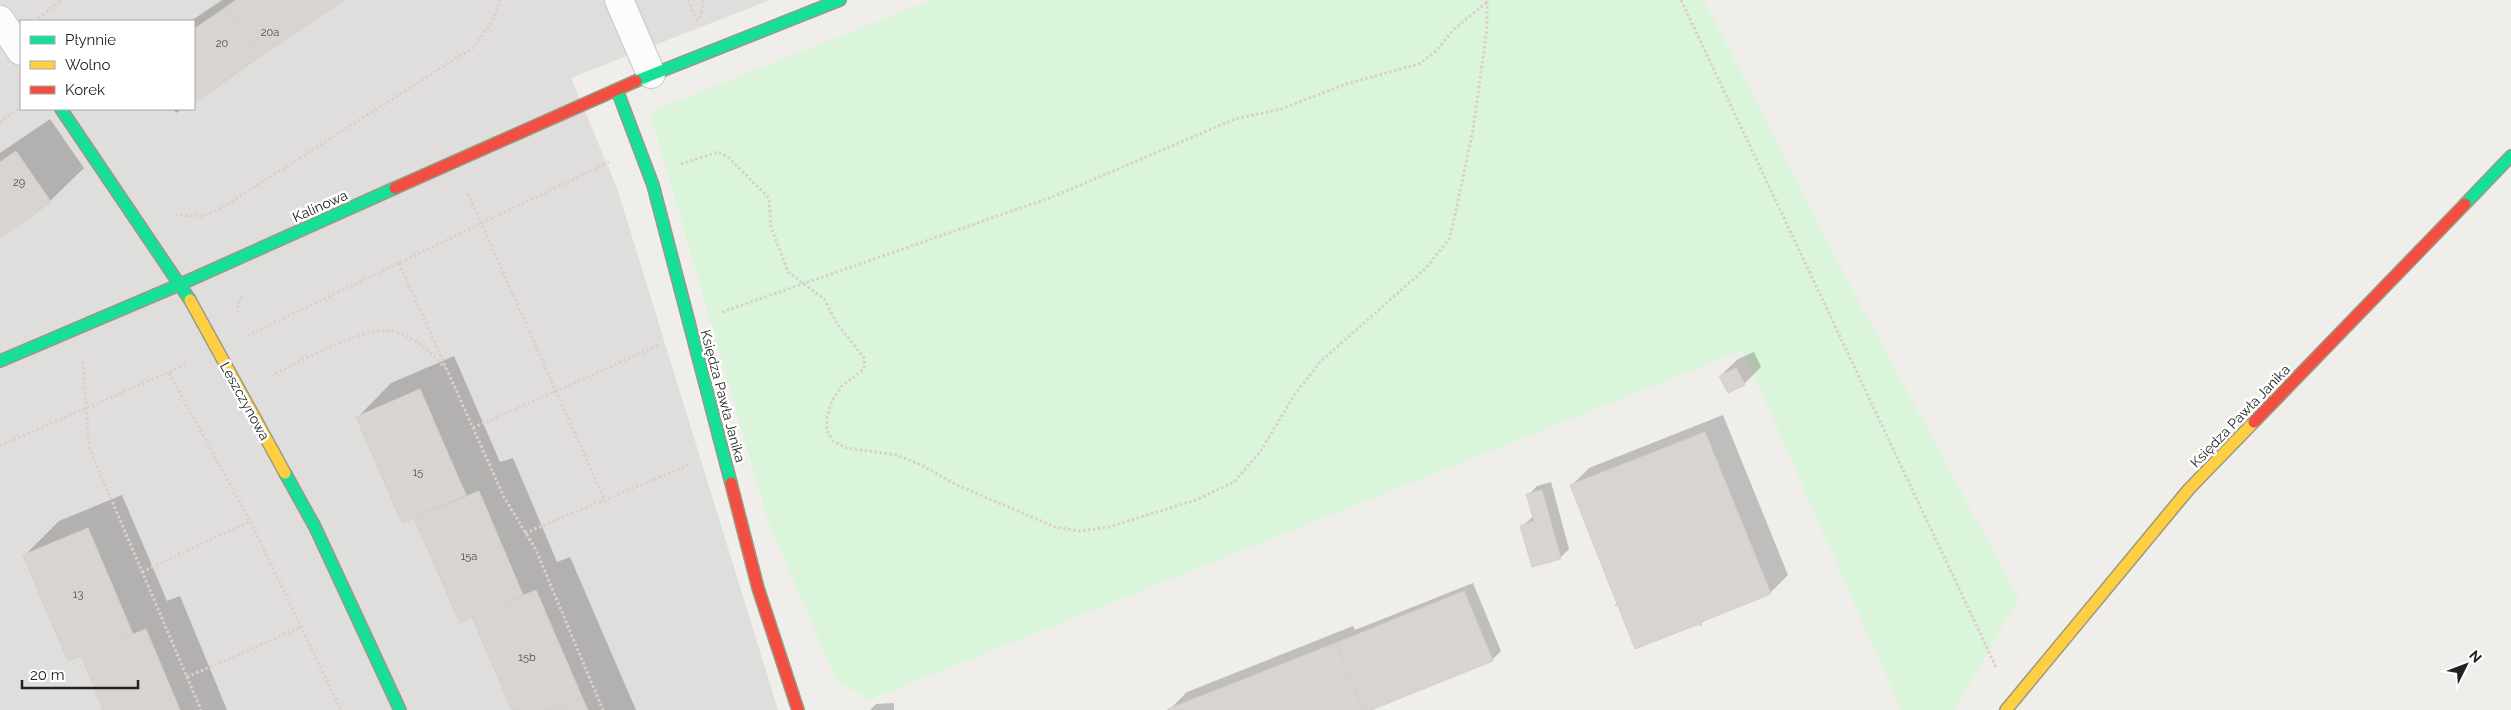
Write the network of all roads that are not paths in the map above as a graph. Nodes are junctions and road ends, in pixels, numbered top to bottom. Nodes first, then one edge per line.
1 (619, 0) edge
2 (840, 0) edge
3 (0, 20) edge
4 (20, 50) edge
5 (651, 74) junction
6 (617, 90) junction
7 (62, 110) edge
8 (2511, 156) edge
9 (181, 284) junction
10 (0, 361) edge
11 (2011, 707) edge
12 (400, 710) edge
13 (798, 710) edge

1 - 5 street
2 - 5 street, Kalinowa
3 - 4 street
5 - 6 street, Kalinowa
6 - 9 street, Kalinowa
6 - 13 street, Księdza Pawła Janika
7 - 9 street, Leszczynowa
8 - 11 street, Księdza Pawła Janika
9 - 10 street, Kalinowa
9 - 12 street, Leszczynowa

